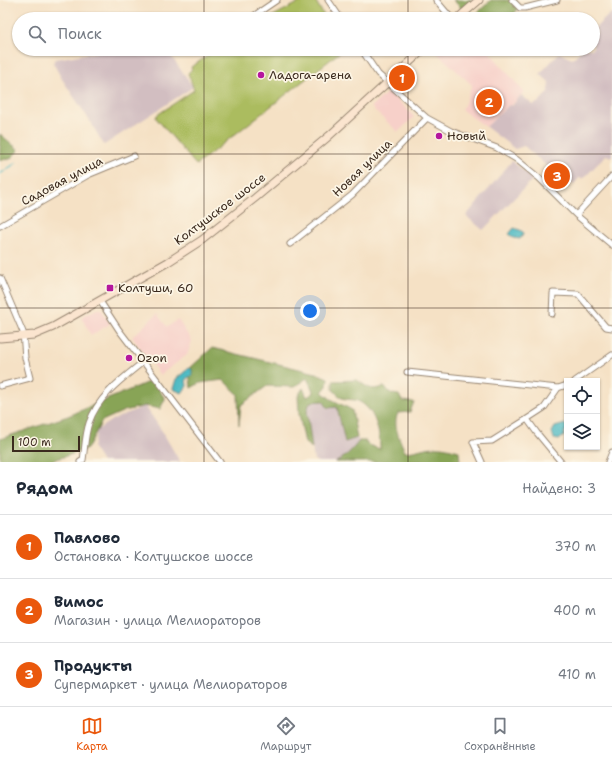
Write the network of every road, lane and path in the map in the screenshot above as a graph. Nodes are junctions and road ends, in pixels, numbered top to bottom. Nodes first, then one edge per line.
1 (277, 0) edge
2 (328, 0) edge
3 (436, 0) edge
4 (479, 0) edge
5 (512, 0) edge
6 (557, 0) edge
7 (259, 12) edge
8 (336, 12) edge
9 (446, 12) edge
10 (465, 12) edge
11 (366, 56) edge
12 (416, 56) edge
13 (387, 83) junction
14 (427, 118) junction
15 (134, 156) dead end
16 (612, 176) edge
17 (576, 215) junction
18 (0, 226) edge
19 (290, 244) dead end
20 (612, 245) edge
21 (0, 278) edge
22 (100, 301) junction
23 (552, 314) dead end
24 (612, 328) edge
25 (23, 337) junction
26 (0, 338) edge
27 (612, 355) edge
28 (143, 362) junction
29 (407, 372) dead end
30 (579, 378) edge
31 (0, 386) edge
32 (564, 386) edge
33 (558, 388) junction
34 (527, 419) junction
35 (612, 452) edge
36 (82, 461) edge
37 (220, 462) edge
38 (482, 462) edge
39 (562, 462) edge
40 (608, 462) edge

1 - 7 street
2 - 8 street
3 - 9 street
4 - 10 main road
5 - 6 street
11 - 13 street
12 - 13 main road, Колтушское шоссе
13 - 14 street
13 - 22 main road, Колтушское шоссе
14 - 17 street
14 - 19 street, Новая улица
15 - 18 street, Садовая улица
16 - 17 street
17 - 20 street
21 - 25 street
22 - 25 main road, Колтушское шоссе
22 - 28 street
23 - 24 street
25 - 26 main road, Колтушское шоссе
25 - 31 street
27 - 30 street
28 - 36 street
28 - 37 street
29 - 33 street
32 - 33 street
33 - 34 street
34 - 38 street
34 - 39 street
35 - 40 street

